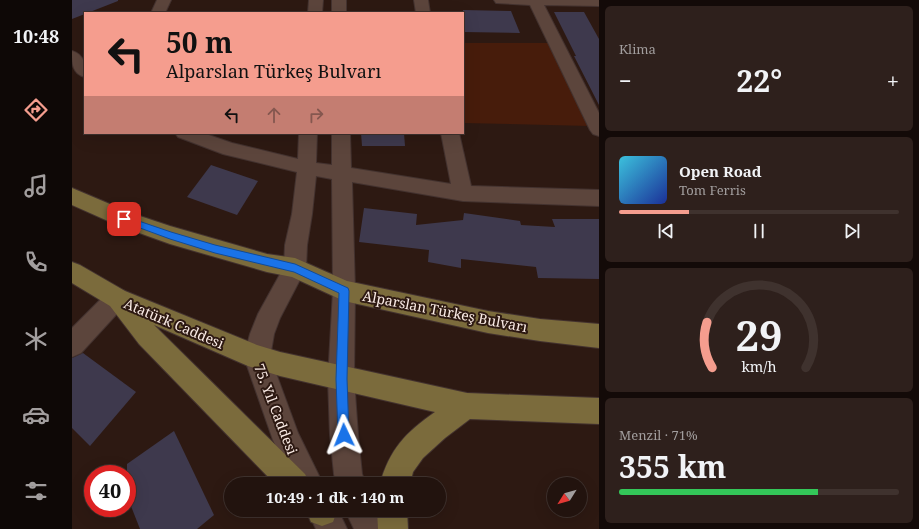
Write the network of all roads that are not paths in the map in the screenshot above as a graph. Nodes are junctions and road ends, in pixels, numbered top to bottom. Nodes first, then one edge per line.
1 (164, 0) edge
2 (316, 0) edge
3 (339, 0) edge
4 (420, 0) edge
5 (502, 0) edge
6 (535, 1) edge
7 (599, 2) edge
8 (158, 12) edge
9 (315, 12) edge
10 (339, 12) edge
11 (423, 12) edge
12 (72, 56) edge
13 (84, 71) edge
14 (599, 130) edge
15 (187, 134) edge
16 (308, 134) edge
17 (340, 134) edge
18 (450, 134) edge
19 (307, 168) junction
20 (341, 174) junction
21 (463, 193) junction
22 (72, 196) edge
23 (599, 198) edge
24 (295, 268) junction
25 (72, 272) edge
26 (344, 291) junction
27 (116, 298) junction
28 (599, 336) edge
29 (72, 345) edge
30 (268, 361) junction
31 (341, 379) junction
32 (467, 406) junction
33 (599, 411) edge
34 (288, 477) edge
35 (304, 477) edge
36 (349, 477) edge
37 (397, 477) edge
38 (364, 517) edge
39 (392, 517) edge
40 (370, 529) edge
41 (393, 529) edge

1 - 8 street
2 - 9 street
3 - 10 street
4 - 11 street
5 - 6 street
6 - 7 street
6 - 14 street
12 - 13 street
15 - 19 street
16 - 19 street
17 - 20 street
18 - 21 street
19 - 20 street
19 - 24 street
20 - 21 street
20 - 26 street
21 - 23 street
22 - 24 main road
24 - 26 main road, Alparslan Türkeş Bulvarı
24 - 30 street, 75. Yıl Caddesi
25 - 27 main road, Atatürk Caddesi
26 - 28 main road, Alparslan Türkeş Bulvarı
26 - 31 street
27 - 29 street
27 - 30 main road, Atatürk Caddesi
27 - 34 main road
30 - 31 main road
30 - 35 street, 75. Yıl Caddesi
31 - 32 main road
31 - 36 street
32 - 33 main road
32 - 37 main road
38 - 40 street
39 - 41 main road

